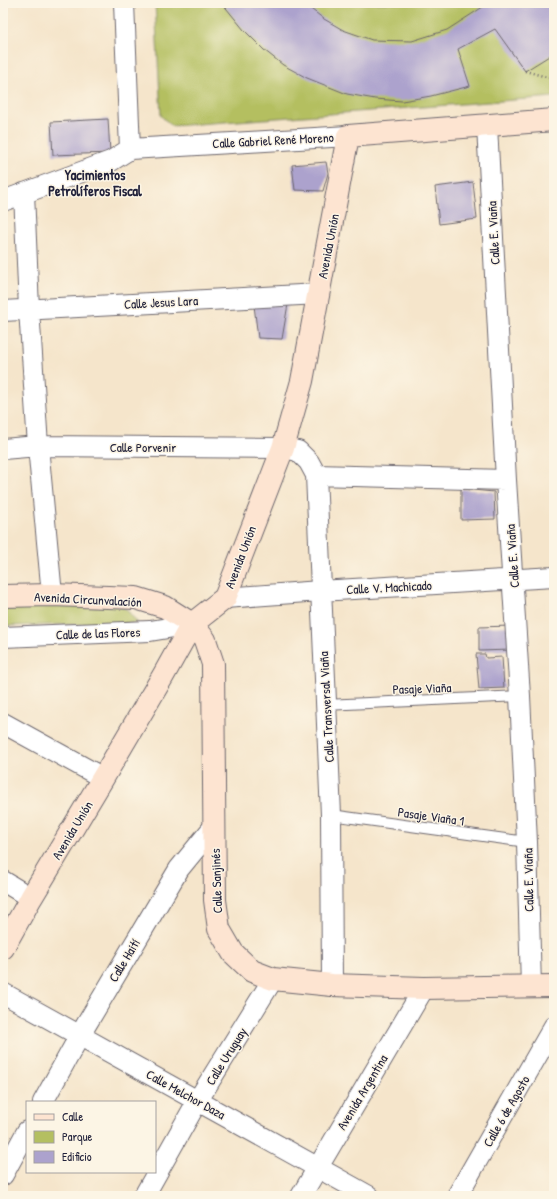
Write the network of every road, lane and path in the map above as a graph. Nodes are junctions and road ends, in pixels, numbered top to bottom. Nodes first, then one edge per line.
1 (124, 3) edge
2 (525, 71) dead end
3 (554, 80) edge
4 (554, 120) edge
5 (487, 126) junction
6 (348, 136) junction
7 (130, 149) junction
8 (24, 193) junction
9 (3, 201) edge
10 (319, 294) junction
11 (29, 309) junction
12 (3, 311) edge
13 (38, 446) junction
14 (3, 448) edge
15 (283, 448) junction
16 (316, 475) junction
17 (506, 480) junction
18 (554, 577) edge
19 (513, 580) junction
20 (320, 590) junction
21 (52, 595) junction
22 (3, 596) edge
23 (224, 598) junction
24 (192, 624) junction
25 (3, 637) edge
26 (520, 696) junction
27 (326, 705) junction
28 (3, 723) edge
29 (103, 778) junction
30 (331, 815) junction
31 (215, 824) junction
32 (527, 842) junction
33 (3, 881) edge
34 (31, 898) junction
35 (3, 948) edge
36 (273, 979) junction
37 (332, 985) junction
38 (554, 986) edge
39 (531, 987) junction
40 (424, 988) junction
41 (3, 992) edge
42 (554, 1026) edge
43 (80, 1035) junction
44 (198, 1100) junction
45 (44, 1101) edge
46 (26, 1133) edge
47 (317, 1167) junction
48 (3, 1175) edge
49 (144, 1196) edge
50 (301, 1196) edge
51 (369, 1196) edge
52 (457, 1196) edge

1 - 7 street
2 - 3 path
4 - 5 street, Calle Gabriel René Moreno
5 - 6 street, Calle Gabriel René Moreno
5 - 17 street, Calle E. Viaña
6 - 7 street, Calle Gabriel René Moreno
6 - 10 street, Avenida Unión
7 - 8 street
8 - 9 street
8 - 11 street
10 - 11 street, Calle Jesus Lara
10 - 15 street, Avenida Unión
11 - 12 street, Calle Jesus Lara
11 - 13 street
13 - 14 street, Calle Porvenir
13 - 15 street, Calle Porvenir
13 - 21 street
15 - 16 street
15 - 23 street, Avenida Unión
16 - 17 street
16 - 20 street, Calle Transversal Viaña
17 - 19 street, Calle E. Viaña
18 - 19 street, Calle V. Machicado
19 - 20 street, Calle V. Machicado
19 - 26 street, Calle E. Viaña
20 - 23 street, Calle V. Machicado
20 - 27 street, Calle Transversal Viaña
21 - 22 street, Avenida Circunvalación
21 - 24 street, Avenida Circunvalación
23 - 24 street, Avenida Unión
24 - 25 street, Calle de las Flores
24 - 29 street, Avenida Unión
24 - 31 street, Calle Sanjinés
26 - 27 lane, Pasaje Viaña
26 - 32 street, Calle E. Viaña
27 - 30 street, Calle Transversal Viaña
28 - 29 street
29 - 34 street, Avenida Unión
30 - 32 lane, Pasaje Viaña 1
30 - 37 street, Calle Transversal Viaña
31 - 36 street, Calle Sanjinés
31 - 43 street, Calle Haití
32 - 39 street, Calle E. Viaña
33 - 34 street
34 - 35 street, Avenida Unión
36 - 37 street, Calle Sanjinés
36 - 44 street, Calle Uruguay
37 - 40 street, Calle Sanjinés
38 - 39 street, Calle Sanjinés
39 - 40 street, Calle Sanjinés
40 - 47 street, Avenida Argentina
41 - 43 street, Calle Melchor Daza
42 - 52 street, Calle 6 de Agosto
43 - 44 street, Calle Melchor Daza
43 - 45 street, Calle Haití
44 - 47 street, Calle Melchor Daza
44 - 49 street, Calle Uruguay
46 - 48 street
47 - 50 street, Avenida Argentina
47 - 51 street, Calle Melchor Daza

